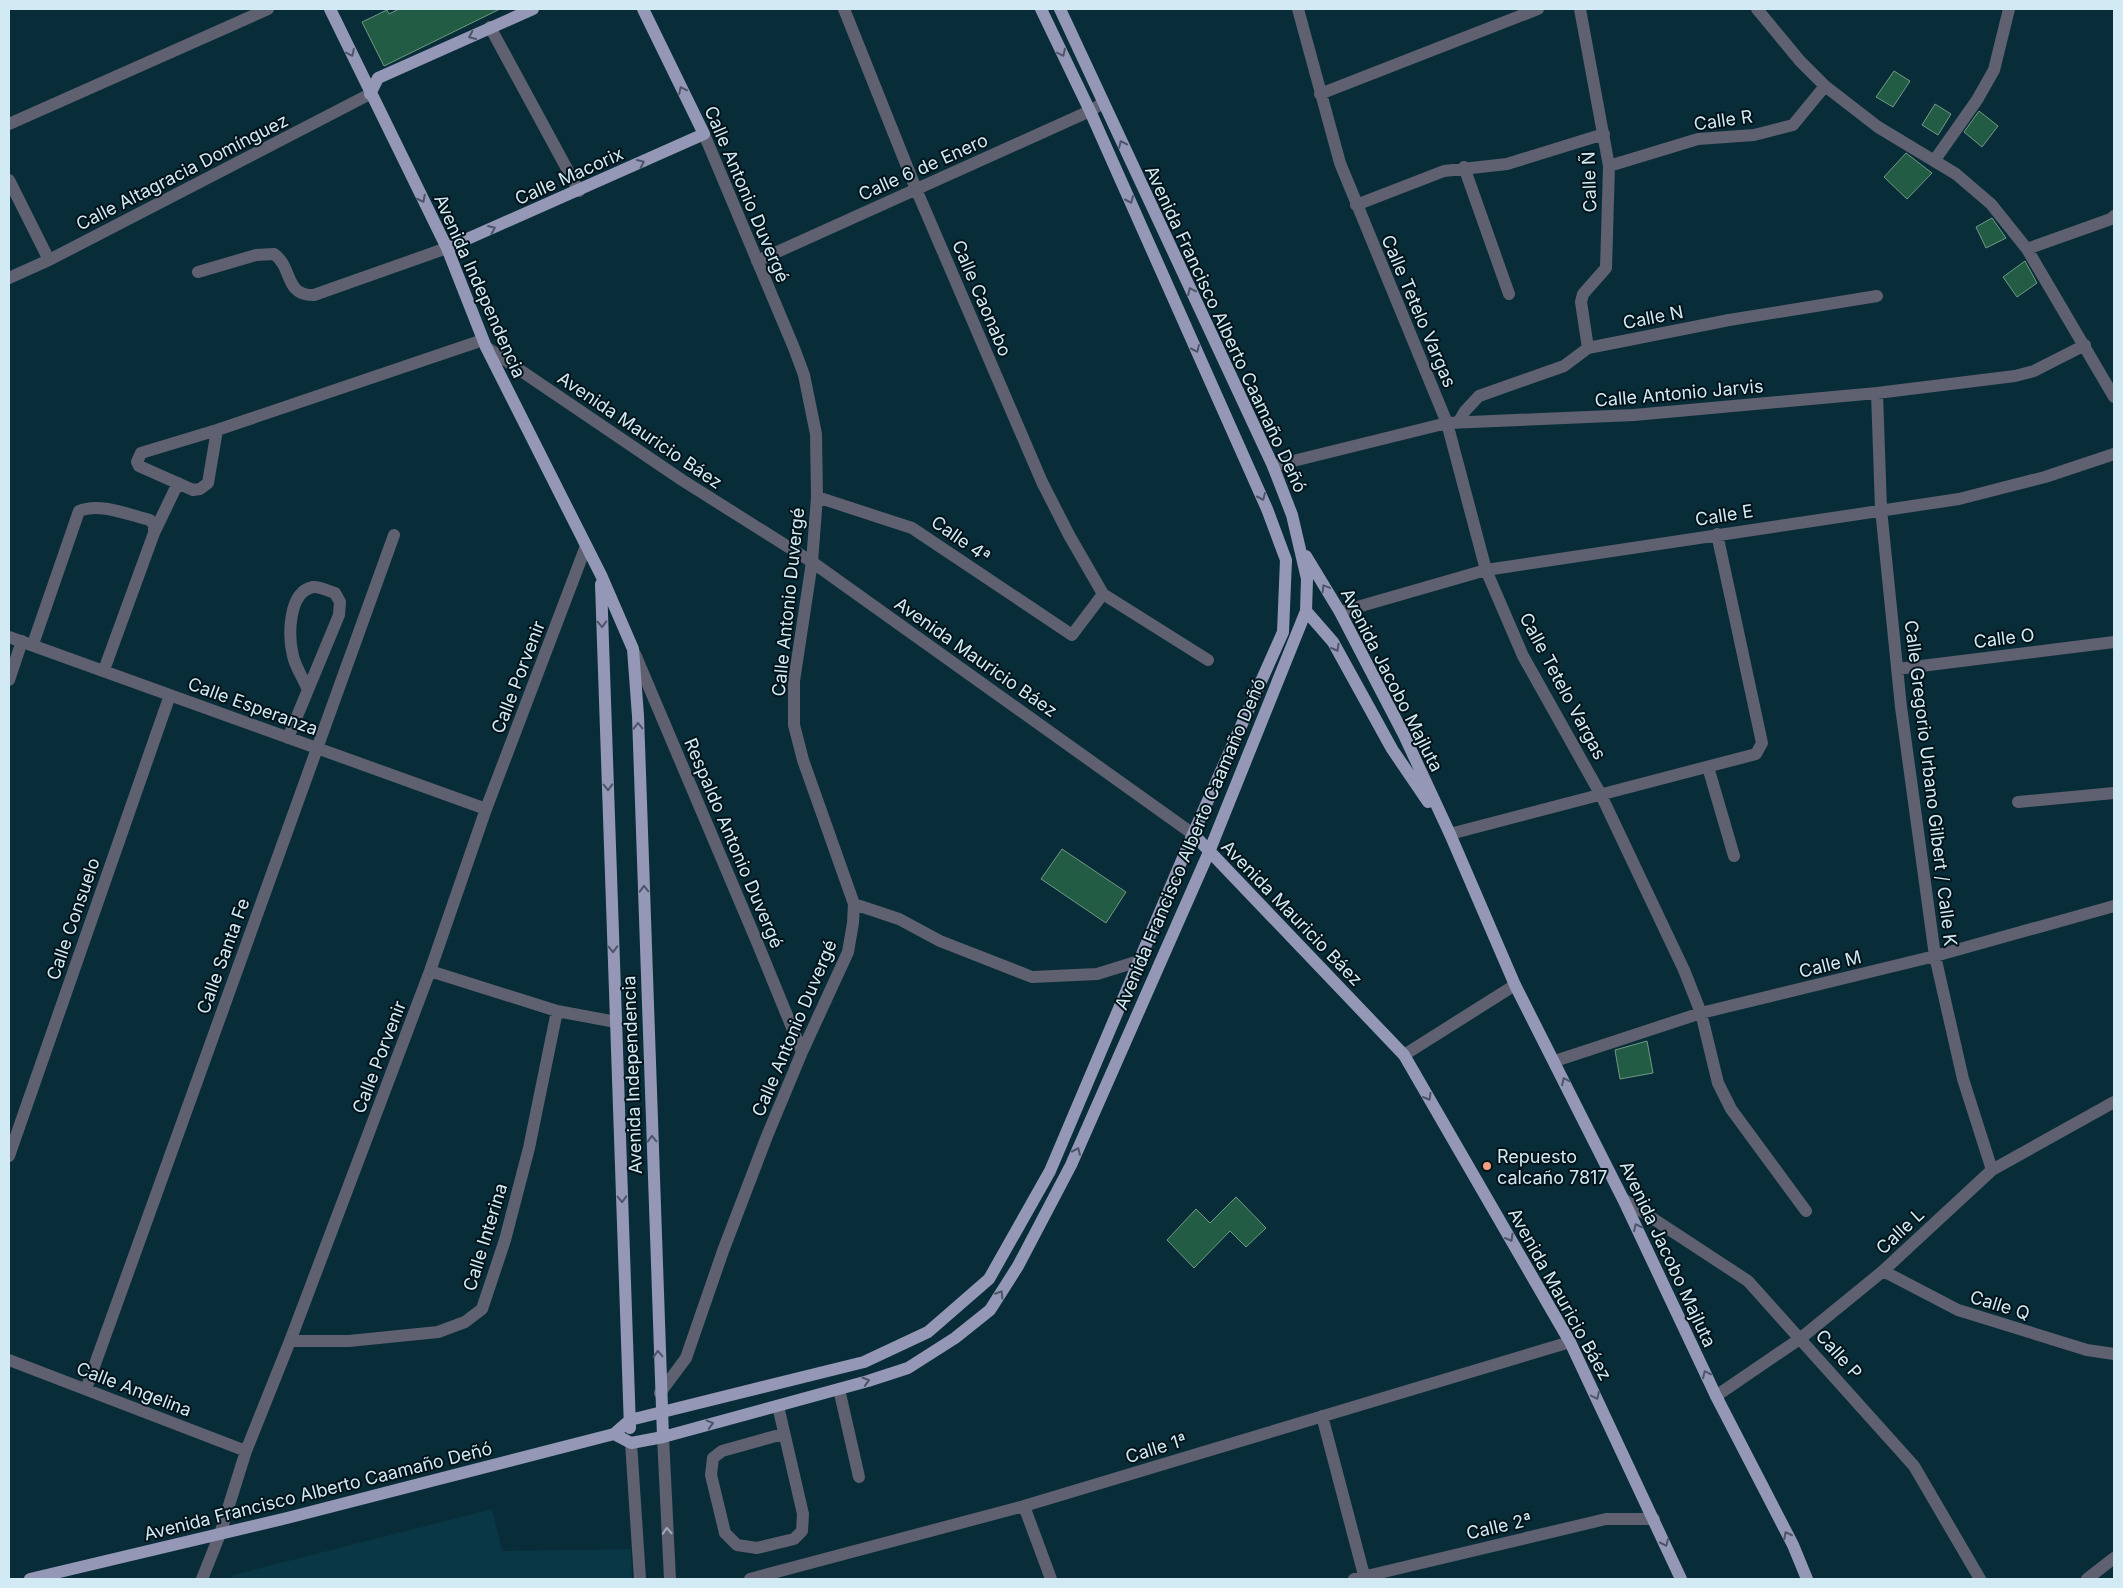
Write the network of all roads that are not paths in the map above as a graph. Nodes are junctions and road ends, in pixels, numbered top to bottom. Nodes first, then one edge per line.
1 (268, 9) edge
2 (330, 9) edge
3 (533, 9) edge
4 (643, 9) edge
5 (844, 9) edge
6 (1041, 9) edge
7 (1060, 9) edge
8 (1298, 9) edge
9 (1538, 9) edge
10 (1580, 9) edge
11 (1758, 9) edge
12 (2009, 9) edge
13 (490, 27) junction
14 (1825, 86) junction
15 (370, 94) junction
16 (1320, 94) junction
17 (1102, 103) junction
18 (1090, 111) junction
19 (9, 124) edge
20 (704, 134) junction
21 (1604, 134) junction
22 (1934, 161) junction
23 (1609, 166) junction
24 (1464, 167) junction
25 (9, 180) edge
26 (916, 189) junction
27 (580, 191) junction
28 (1356, 205) junction
29 (2114, 216) edge
30 (447, 248) junction
31 (2028, 249) junction
32 (49, 260) junction
33 (757, 261) junction
34 (198, 272) dead end
35 (9, 278) edge
36 (1509, 294) dead end
37 (1877, 296) dead end
38 (485, 344) junction
39 (2085, 344) junction
40 (1588, 348) junction
41 (1877, 393) junction
42 (2114, 397) edge
43 (1453, 423) junction
44 (218, 430) junction
45 (2114, 454) edge
46 (1273, 466) junction
47 (178, 483) junction
48 (817, 497) junction
49 (1881, 509) junction
50 (154, 532) junction
51 (1717, 534) junction
52 (394, 535) dead end
53 (1299, 545) junction
54 (586, 546) junction
55 (812, 562) junction
56 (1486, 570) junction
57 (601, 576) junction
58 (1103, 594) junction
59 (1306, 611) junction
60 (1340, 612) junction
61 (9, 637) edge
62 (27, 642) junction
63 (2114, 642) edge
64 (633, 649) junction
65 (1208, 660) dead end
66 (1898, 669) junction
67 (104, 670) junction
68 (9, 680) edge
69 (307, 688) junction
70 (170, 694) junction
71 (288, 738) junction
72 (316, 748) junction
73 (1708, 767) junction
74 (2114, 793) edge
75 (1601, 795) junction
76 (2018, 802) dead end
77 (486, 809) junction
78 (1193, 834) junction
79 (1450, 834) junction
80 (1209, 852) junction
81 (1734, 856) dead end
82 (854, 904) junction
83 (2114, 906) edge
84 (1935, 956) junction
85 (1139, 961) junction
86 (430, 971) junction
87 (1515, 985) junction
88 (557, 1011) junction
89 (1701, 1013) junction
90 (616, 1022) junction
91 (802, 1052) junction
92 (1404, 1055) junction
93 (1555, 1060) junction
94 (2114, 1102) edge
95 (9, 1156) edge
96 (1992, 1170) junction
97 (1623, 1199) junction
98 (1806, 1211) dead end
99 (1883, 1271) junction
100 (1801, 1338) junction
101 (290, 1341) junction
102 (1570, 1342) junction
103 (2114, 1354) edge
104 (9, 1360) edge
105 (86, 1389) junction
106 (838, 1389) junction
107 (660, 1393) junction
108 (1716, 1396) junction
109 (778, 1406) junction
110 (662, 1413) junction
111 (1322, 1416) junction
112 (630, 1420) junction
113 (614, 1434) junction
114 (783, 1434) junction
115 (663, 1437) junction
116 (631, 1443) junction
117 (246, 1451) junction
118 (859, 1477) dead end
119 (1024, 1506) junction
120 (1654, 1519) junction
121 (220, 1534) junction
122 (2114, 1558) edge
123 (1361, 1578) edge
124 (35, 1579) edge
125 (202, 1579) edge
126 (640, 1579) edge
127 (670, 1579) edge
128 (750, 1579) edge
129 (1052, 1579) edge
130 (1681, 1579) edge
131 (1807, 1579) edge
132 (1980, 1579) edge
133 (2087, 1579) edge

1 - 19 street
2 -> 15 main road, Avenida Independencia
3 - 13 main road
20 -> 4 main road, Calle Antonio Duvergé
5 - 26 street, Calle Caonabo
6 -> 18 main road, Avenida Francisco Alberto Caamaño Deñó
7 - 17 main road, Avenida Francisco Alberto Caamaño Deñó
8 - 16 street, Calle Tetelo Vargas
9 - 16 street
10 - 21 street, Calle Ñ
11 - 14 street
12 - 22 street
13 -> 15 main road
13 - 27 street
14 - 22 street
14 - 23 street, Calle R
15 -> 30 main road, Avenida Independencia
15 - 32 street, Calle Altagracia Domínguez
16 - 28 street, Calle Tetelo Vargas
17 - 18 street, Calle 6 de Enero
46 -> 17 main road, Avenida Francisco Alberto Caamaño Deñó
18 - 26 street, Calle 6 de Enero
18 -> 78 main road, Avenida Francisco Alberto Caamaño Deñó
27 -> 20 main road, Calle Macorix
20 - 33 street, Calle Antonio Duvergé
21 - 23 street, Calle Ñ
21 - 24 street
22 - 31 street
23 - 40 street, Calle Ñ
24 - 28 street
24 - 36 street
25 - 32 street
26 - 33 street, Calle 6 de Enero
26 - 58 street, Calle Caonabo
30 -> 27 main road, Calle Macorix
28 - 43 street, Calle Tetelo Vargas
29 - 31 street
30 - 34 street
30 - 38 main road, Avenida Independencia
31 - 39 street
32 - 35 street, Calle Altagracia Domínguez
33 - 48 street, Calle Antonio Duvergé
37 - 40 street, Calle N
38 - 44 street
38 - 54 main road, Avenida Independencia
38 - 55 street, Avenida Mauricio Báez
39 - 41 street, Calle Antonio Jarvis
39 - 42 street
40 - 43 street, Calle N
41 - 43 street, Calle Antonio Jarvis
41 - 49 street, Calle Gregorio Urbano Gilbert / Calle K
43 - 46 street, Calle Antonio Jarvis
43 - 56 street, Calle Tetelo Vargas
44 - 47 street
44 - 47 street
45 - 49 street, Calle E
46 - 53 main road, Avenida Francisco Alberto Caamaño Deñó
47 - 50 street
48 - 55 street, Calle Antonio Duvergé
48 - 58 street, Calle 4ª
49 - 51 street, Calle E
49 - 66 street, Calle Gregorio Urbano Gilbert / Calle K
50 - 62 street
50 - 67 street
51 - 56 street, Calle E
51 - 73 street
52 - 72 street, Calle Santa Fe
53 - 59 main road, Avenida Francisco Alberto Caamaño Deñó
60 -> 53 main road, Avenida Jacobo Majluta
54 - 57 main road, Avenida Independencia
54 - 77 street, Calle Porvenir
55 - 78 street, Avenida Mauricio Báez
55 - 82 street, Calle Antonio Duvergé
56 - 60 street, Calle E
56 - 75 street, Calle Tetelo Vargas
57 - 64 main road, Avenida Independencia
57 -> 90 main road, Avenida Independencia
58 - 65 street
59 -> 79 main road, Avenida Jacobo Majluta
59 - 80 main road, Avenida Francisco Alberto Caamaño Deñó
60 - 79 main road, Avenida Jacobo Majluta
61 - 62 street, Calle Esperanza
62 - 67 street, Calle Esperanza
62 - 68 street
63 - 66 street, Calle O
64 - 91 street, Respaldo Antonio Duvergé
107 -> 64 main road, Avenida Independencia
66 - 84 street, Calle Gregorio Urbano Gilbert / Calle K
67 - 70 street, Calle Esperanza
69 - 69 street
69 - 71 street
70 - 71 street, Calle Esperanza
70 - 95 street, Calle Consuelo
71 - 72 street, Calle Esperanza
72 - 77 street, Calle Esperanza
72 - 105 street, Calle Santa Fe
73 - 75 street
73 - 81 street
74 - 76 street
75 - 79 street
75 - 89 street, Calle Tetelo Vargas
77 - 86 street, Calle Porvenir
78 - 80 main road, Avenida Mauricio Báez
78 - 85 main road, Avenida Francisco Alberto Caamaño Deñó
79 - 87 main road, Avenida Jacobo Majluta
80 - 92 main road, Avenida Mauricio Báez
106 -> 80 main road, Avenida Francisco Alberto Caamaño Deñó
82 - 85 street
82 - 91 street, Calle Antonio Duvergé
83 - 84 street, Calle M
84 - 89 street, Calle M
84 - 96 street, Calle Gregorio Urbano Gilbert / Calle K
85 - 110 main road, Avenida Francisco Alberto Caamaño Deñó
86 - 88 street
86 - 101 street, Calle Porvenir
87 - 92 street
87 - 93 main road, Avenida Jacobo Majluta
88 - 90 street
88 - 101 street, Calle Interina
89 - 93 street, Calle M
89 - 98 street, Calle Tetelo Vargas
90 -> 112 main road, Avenida Independencia
91 - 107 street, Calle Antonio Duvergé
92 -> 102 main road, Avenida Mauricio Báez
97 -> 93 main road, Avenida Jacobo Majluta
94 - 96 street, Calle L
96 - 99 street, Calle L
97 - 100 street, Calle P
108 -> 97 main road, Avenida Jacobo Majluta
99 - 100 street, Calle L
99 - 103 street, Calle Q
100 - 108 street, Calle L
100 - 132 street, Calle P
101 - 117 street, Calle Porvenir
102 - 111 street, Calle 1ª
102 -> 120 main road, Avenida Mauricio Báez
104 - 105 street, Calle Angelina
105 - 117 street, Calle Angelina
106 - 109 main road, Avenida Francisco Alberto Caamaño Deñó
106 - 118 street
107 - 110 main road, Avenida Independencia
131 -> 108 main road, Avenida Jacobo Majluta
109 - 114 street
115 -> 109 main road, Avenida Francisco Alberto Caamaño Deñó
110 - 112 main road, Avenida Francisco Alberto Caamaño Deñó
110 - 115 main road, Avenida Independencia
111 - 119 street, Calle 1ª
111 - 123 street
112 - 113 main road, Avenida Francisco Alberto Caamaño Deñó
112 - 116 main road, Avenida Independencia
113 - 116 main road
113 - 121 main road, Avenida Francisco Alberto Caamaño Deñó
114 - 114 street
115 - 116 main road, Avenida Francisco Alberto Caamaño Deñó
127 -> 115 street, Avenida Independencia
116 - 126 street, Avenida Independencia
117 - 121 street, Calle Porvenir
119 - 128 street, Calle 1ª
119 - 129 street
120 - 123 street, Calle 2ª
120 -> 130 main road, Avenida Mauricio Báez
121 - 124 main road, Avenida Francisco Alberto Caamaño Deñó
121 - 125 street, Calle Porvenir
122 - 133 street

